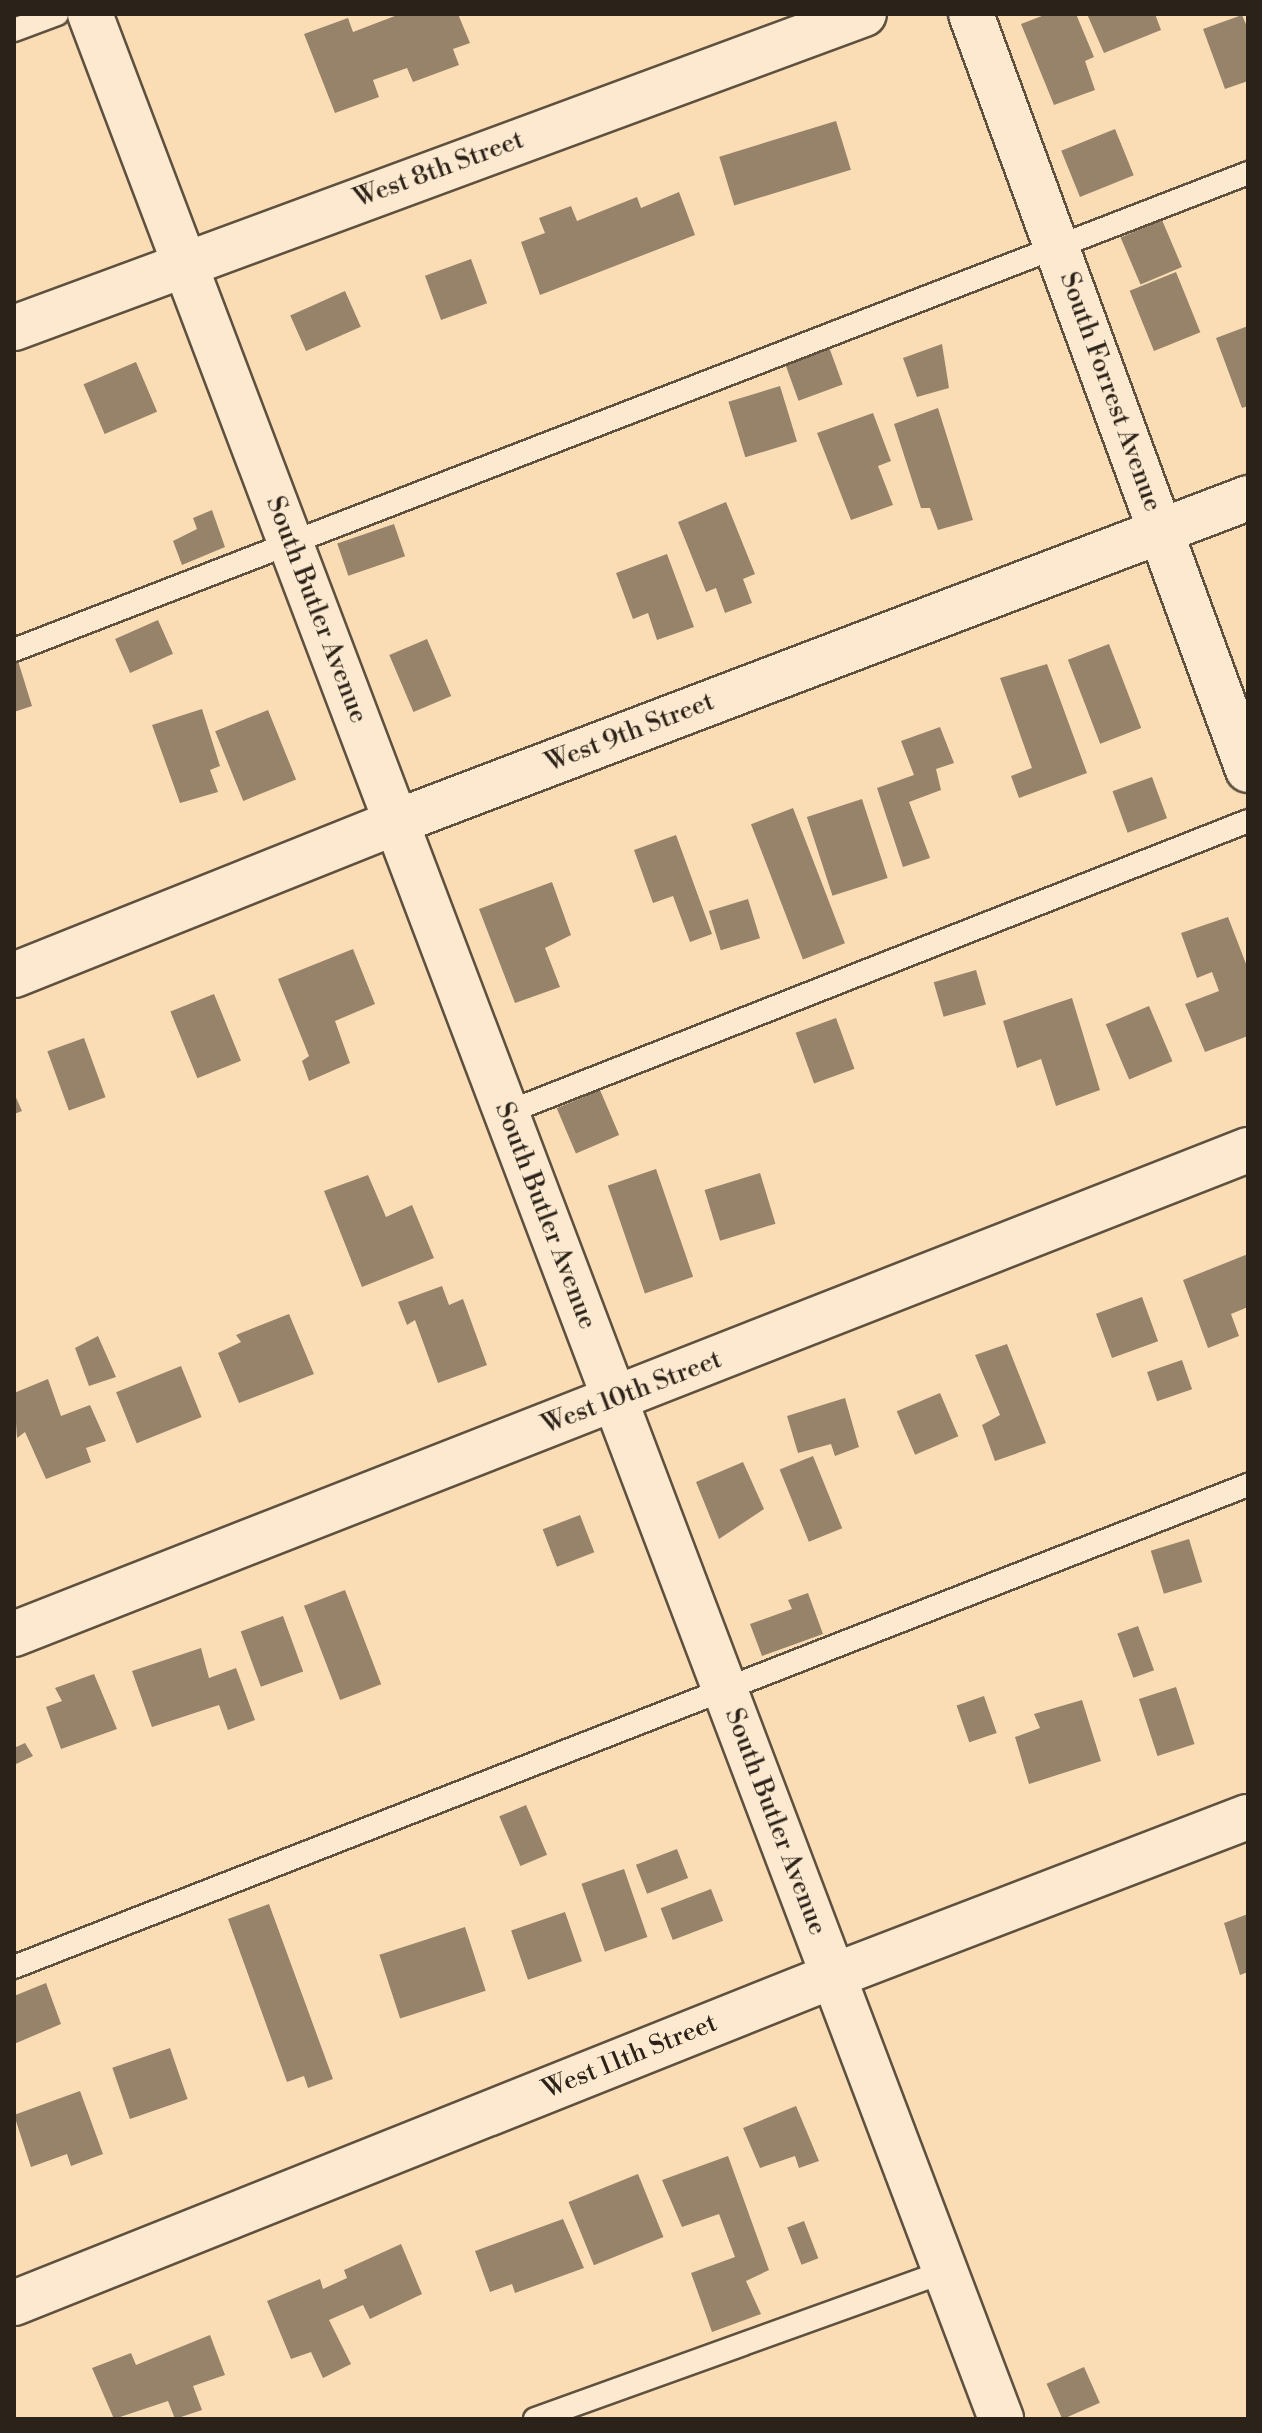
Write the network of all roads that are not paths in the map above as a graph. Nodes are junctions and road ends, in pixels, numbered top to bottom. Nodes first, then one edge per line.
1 (57, 14) edge
2 (90, 14) edge
3 (864, 14) edge
4 (971, 14) edge
5 (14, 30) edge
6 (1248, 173) edge
7 (1057, 249) junction
8 (184, 263) junction
9 (14, 328) edge
10 (1248, 498) edge
11 (1161, 532) junction
12 (291, 544) junction
13 (14, 650) edge
14 (1248, 770) edge
15 (1248, 821) edge
16 (396, 822) junction
17 (14, 975) edge
18 (506, 1113) junction
19 (1248, 1150) edge
20 (615, 1400) junction
21 (1248, 1485) edge
22 (14, 1634) edge
23 (724, 1687) junction
24 (1248, 1817) edge
25 (14, 1967) edge
26 (833, 1976) junction
27 (945, 2271) junction
28 (14, 2303) edge
29 (535, 2419) edge
30 (1001, 2419) edge

1 - 5 lane
2 - 8 street, South Butler Avenue
3 - 8 street, West 8th Street
4 - 7 street, South Forrest Avenue
6 - 7 lane
7 - 11 street, South Forrest Avenue
7 - 12 lane
8 - 9 street, West 8th Street
8 - 12 street, South Butler Avenue
10 - 11 street, West 9th Street
11 - 14 street, South Forrest Avenue
11 - 16 street, West 9th Street
12 - 13 lane
12 - 16 street, South Butler Avenue
15 - 18 lane
16 - 17 street, West 9th Street
16 - 18 street, South Butler Avenue
18 - 20 street, South Butler Avenue
19 - 20 street, West 10th Street
20 - 22 street, West 10th Street
20 - 23 street, South Butler Avenue
21 - 23 lane
23 - 25 lane
23 - 26 street, South Butler Avenue
24 - 26 street, West 11th Street
26 - 27 street, South Butler Avenue
26 - 28 street, West 11th Street
27 - 29 lane
27 - 30 street, South Butler Avenue

